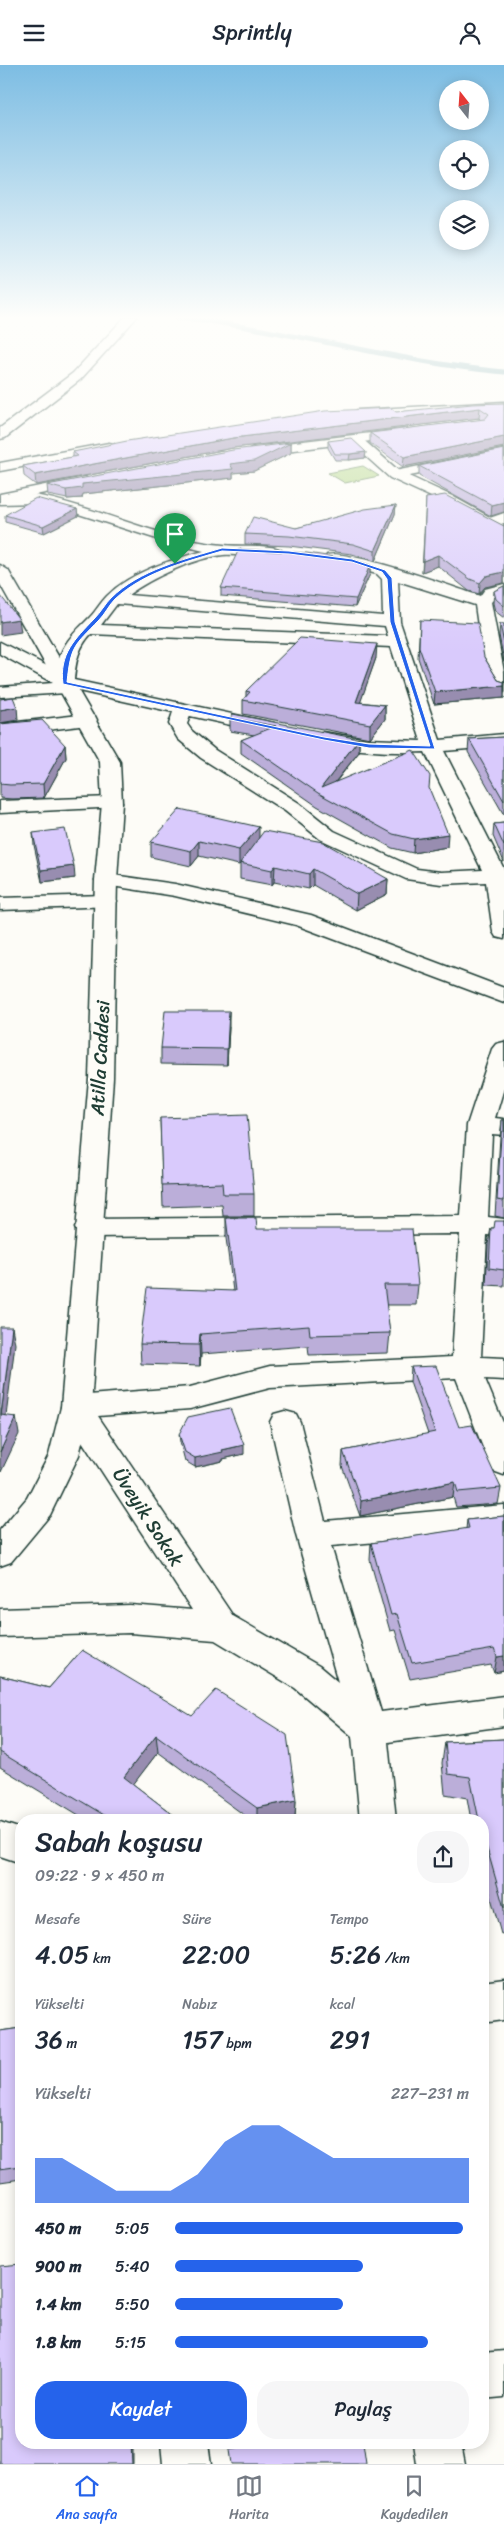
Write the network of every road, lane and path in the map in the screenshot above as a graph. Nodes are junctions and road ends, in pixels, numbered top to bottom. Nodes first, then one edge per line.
1 (420, 431) edge
2 (354, 439) junction
3 (122, 445) edge
4 (242, 452) edge
5 (504, 453) edge
6 (0, 467) edge
7 (395, 475) junction
8 (100, 478) edge
9 (0, 499) edge
10 (504, 517) edge
11 (489, 523) junction
12 (504, 531) edge
13 (222, 550) junction
14 (289, 553) edge
15 (316, 556) edge
16 (0, 570) edge
17 (383, 571) junction
18 (504, 589) edge
19 (113, 599) junction
20 (482, 602) junction
21 (392, 622) junction
22 (87, 629) junction
23 (398, 642) junction
24 (0, 647) edge
25 (498, 668) edge
26 (66, 686) junction
27 (504, 687) edge
28 (0, 692) edge
29 (182, 709) junction
30 (88, 720) junction
31 (0, 729) edge
32 (286, 731) edge
33 (306, 735) edge
34 (504, 740) edge
35 (433, 748) junction
36 (112, 803) junction
37 (0, 807) edge
38 (500, 876) edge
39 (106, 890) junction
40 (0, 904) edge
41 (504, 932) edge
42 (504, 996) edge
43 (504, 1049) edge
44 (492, 1126) edge
45 (474, 1225) junction
46 (88, 1228) junction
47 (504, 1229) edge
48 (466, 1367) junction
49 (504, 1369) edge
50 (76, 1407) junction
51 (285, 1422) dead end
52 (504, 1463) edge
53 (504, 1518) edge
54 (312, 1535) junction
55 (0, 1553) edge
56 (0, 1623) edge
57 (220, 1626) junction
58 (504, 1711) edge
59 (369, 1729) junction
60 (377, 1814) edge
61 (0, 1839) edge
62 (15, 1844) edge
63 (504, 2000) edge
64 (489, 2002) edge
65 (504, 2374) edge
66 (489, 2375) edge
67 (186, 2449) edge
68 (439, 2449) edge
69 (187, 2464) edge
70 (441, 2464) edge

1 - 2 street
2 - 4 street
2 - 7 street
3 - 6 street
5 - 7 street
7 - 11 street
8 - 9 street
9 - 13 street
10 - 11 street
11 - 12 street
13 - 14 street
13 - 19 street
15 - 17 street
16 - 26 street, Atilla Caddesi
17 - 20 street
17 - 21 street
18 - 20 street
19 - 21 street
19 - 22 street
20 - 25 street
21 - 23 street
22 - 23 street
22 - 26 street
23 - 35 street
24 - 26 street
25 - 27 street
26 - 28 street
26 - 29 street
26 - 30 street, Atilla Caddesi
29 - 32 street
29 - 38 street
30 - 31 street
30 - 36 street, Atilla Caddesi
33 - 35 street
34 - 35 street
35 - 38 street
36 - 37 street
36 - 39 street, Atilla Caddesi
38 - 41 street
39 - 40 street
39 - 42 street
39 - 46 street, Atilla Caddesi
43 - 44 street
44 - 45 street
45 - 46 street
45 - 47 street
45 - 48 street
46 - 50 street, Atilla Caddesi
48 - 49 street
48 - 50 street
48 - 52 street
50 - 55 street, Atilla Caddesi
50 - 57 street, Üveyik Sokak
51 - 54 street
53 - 54 street
54 - 59 street
56 - 57 street, Üveyik Sokak
57 - 59 street, Üveyik Sokak
58 - 59 street
59 - 60 street
61 - 62 street
63 - 64 street
65 - 66 street
67 - 69 street
68 - 70 street

